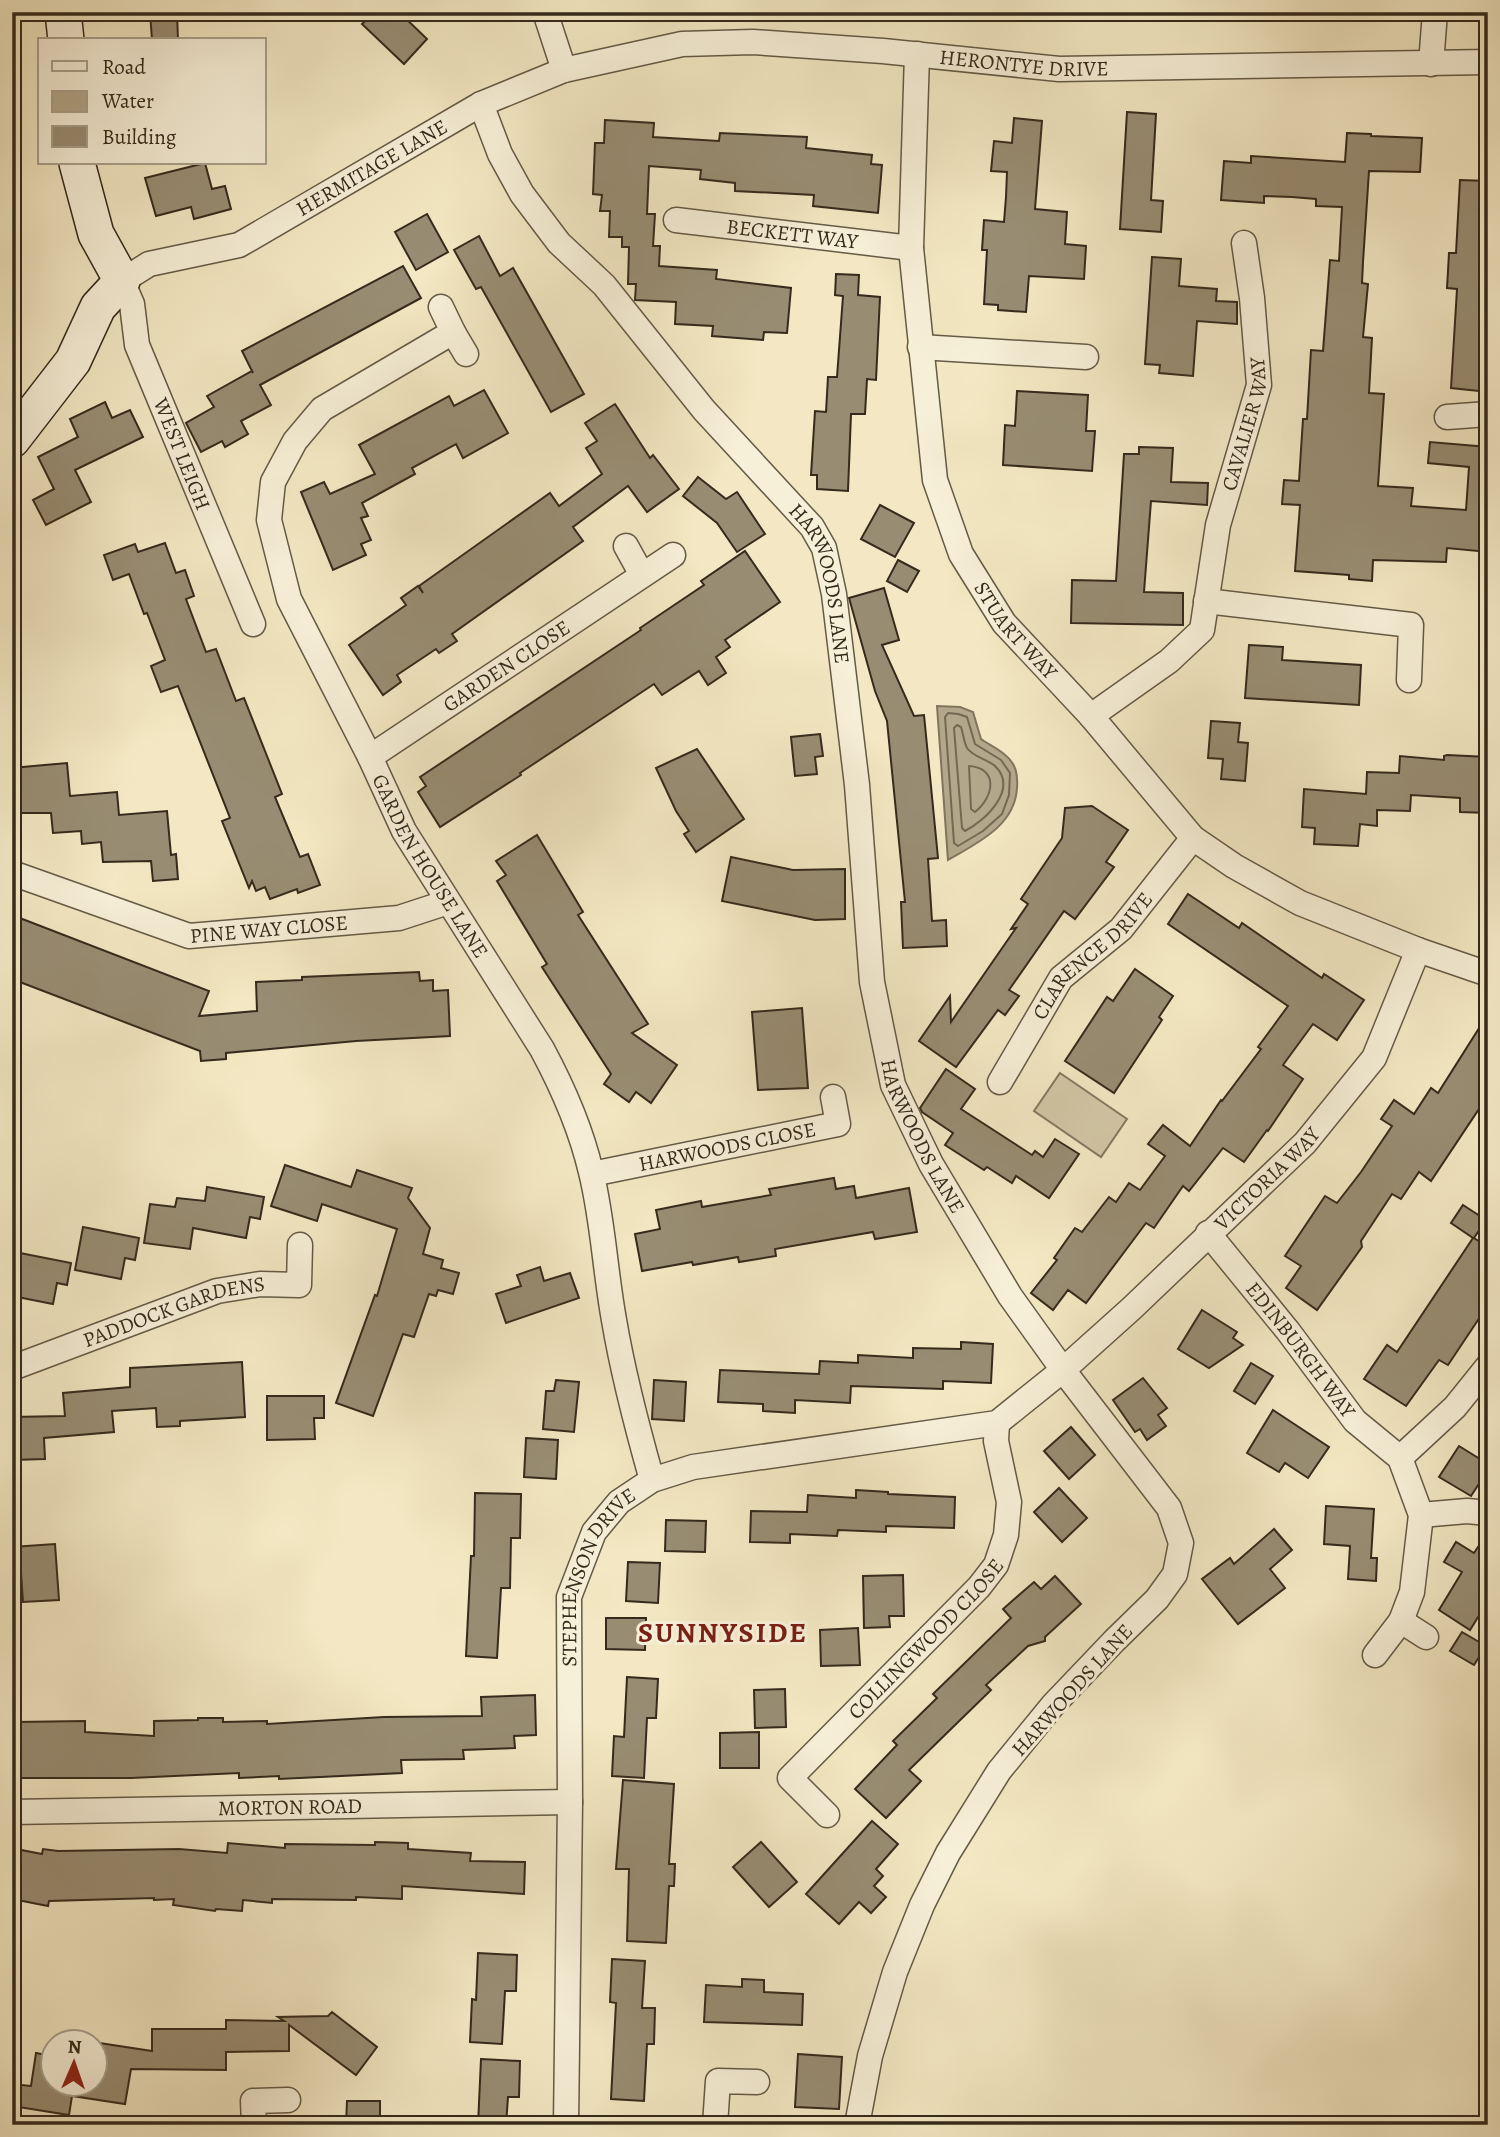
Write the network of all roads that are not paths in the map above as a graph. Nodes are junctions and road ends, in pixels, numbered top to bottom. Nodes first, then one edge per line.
1 (63, 12) edge
2 (545, 12) edge
3 (1435, 12) edge
4 (66, 38) edge
5 (917, 54) junction
6 (1488, 62) edge
7 (1431, 64) junction
8 (564, 70) junction
9 (481, 104) junction
10 (77, 164) edge
11 (676, 220) dead end
12 (1244, 243) dead end
13 (911, 248) junction
14 (122, 281) junction
15 (441, 307) dead end
16 (453, 332) junction
17 (920, 348) junction
18 (466, 354) dead end
19 (1086, 357) dead end
20 (1488, 414) edge
21 (1447, 417) dead end
22 (12, 440) edge
23 (626, 546) dead end
24 (673, 555) dead end
25 (642, 575) junction
26 (1206, 601) junction
27 (253, 624) dead end
28 (1409, 680) dead end
29 (1091, 716) junction
30 (370, 757) junction
31 (1193, 838) junction
32 (12, 873) edge
33 (448, 902) junction
34 (1418, 950) junction
35 (1488, 974) edge
36 (1000, 1082) dead end
37 (833, 1097) dead end
38 (592, 1174) junction
39 (1208, 1233) junction
40 (300, 1245) dead end
41 (1488, 1366) edge
42 (12, 1368) edge
43 (1063, 1370) junction
44 (997, 1423) junction
45 (1400, 1458) junction
46 (652, 1480) junction
47 (1488, 1513) edge
48 (1421, 1515) junction
49 (1401, 1620) junction
50 (1426, 1637) dead end
51 (1375, 1655) dead end
52 (570, 1802) junction
53 (12, 1812) edge
54 (827, 1815) dead end
55 (757, 2082) dead end
56 (288, 2100) dead end
57 (254, 2125) edge
58 (566, 2125) edge
59 (715, 2125) edge
60 (857, 2125) edge

1 - 4 street
2 - 8 street
3 - 7 street
5 - 7 street, HERONTYE DRIVE
5 - 8 street, HERONTYE DRIVE
5 - 13 street, STUART WAY
6 - 7 street, HERONTYE DRIVE
8 - 9 street, HERMITAGE LANE
9 - 14 street, HERMITAGE LANE
9 - 43 street, HARWOODS LANE
10 - 14 street
11 - 13 street, BECKETT WAY
12 - 26 street, CAVALIER WAY
13 - 17 street, STUART WAY
14 - 22 street
14 - 27 street, WEST LEIGH
15 - 16 street
16 - 18 street
16 - 30 street, GARDEN HOUSE LANE
17 - 19 street
17 - 29 street, STUART WAY
20 - 21 street
23 - 25 street
24 - 25 street, GARDEN CLOSE
25 - 30 street, GARDEN CLOSE
26 - 28 street
26 - 29 street, CAVALIER WAY
29 - 31 street, STUART WAY
30 - 33 street, GARDEN HOUSE LANE
31 - 34 street, STUART WAY
31 - 36 street, CLARENCE DRIVE
32 - 33 street, PINE WAY CLOSE
33 - 38 street, GARDEN HOUSE LANE
34 - 35 street, STUART WAY
34 - 39 street, VICTORIA WAY
37 - 38 street, HARWOODS CLOSE
38 - 46 street, GARDEN HOUSE LANE
39 - 43 street, VICTORIA WAY
39 - 45 street, EDINBURGH WAY
40 - 42 street, PADDOCK GARDENS
41 - 45 street
43 - 44 street
43 - 60 street, HARWOODS LANE
44 - 46 street, STEPHENSON DRIVE
44 - 54 street, COLLINGWOOD CLOSE
45 - 48 street
46 - 52 street, STEPHENSON DRIVE
47 - 48 street
48 - 49 street
49 - 50 street
49 - 51 street
52 - 53 street, MORTON ROAD
52 - 58 street, STEPHENSON DRIVE
55 - 59 street
56 - 57 street

